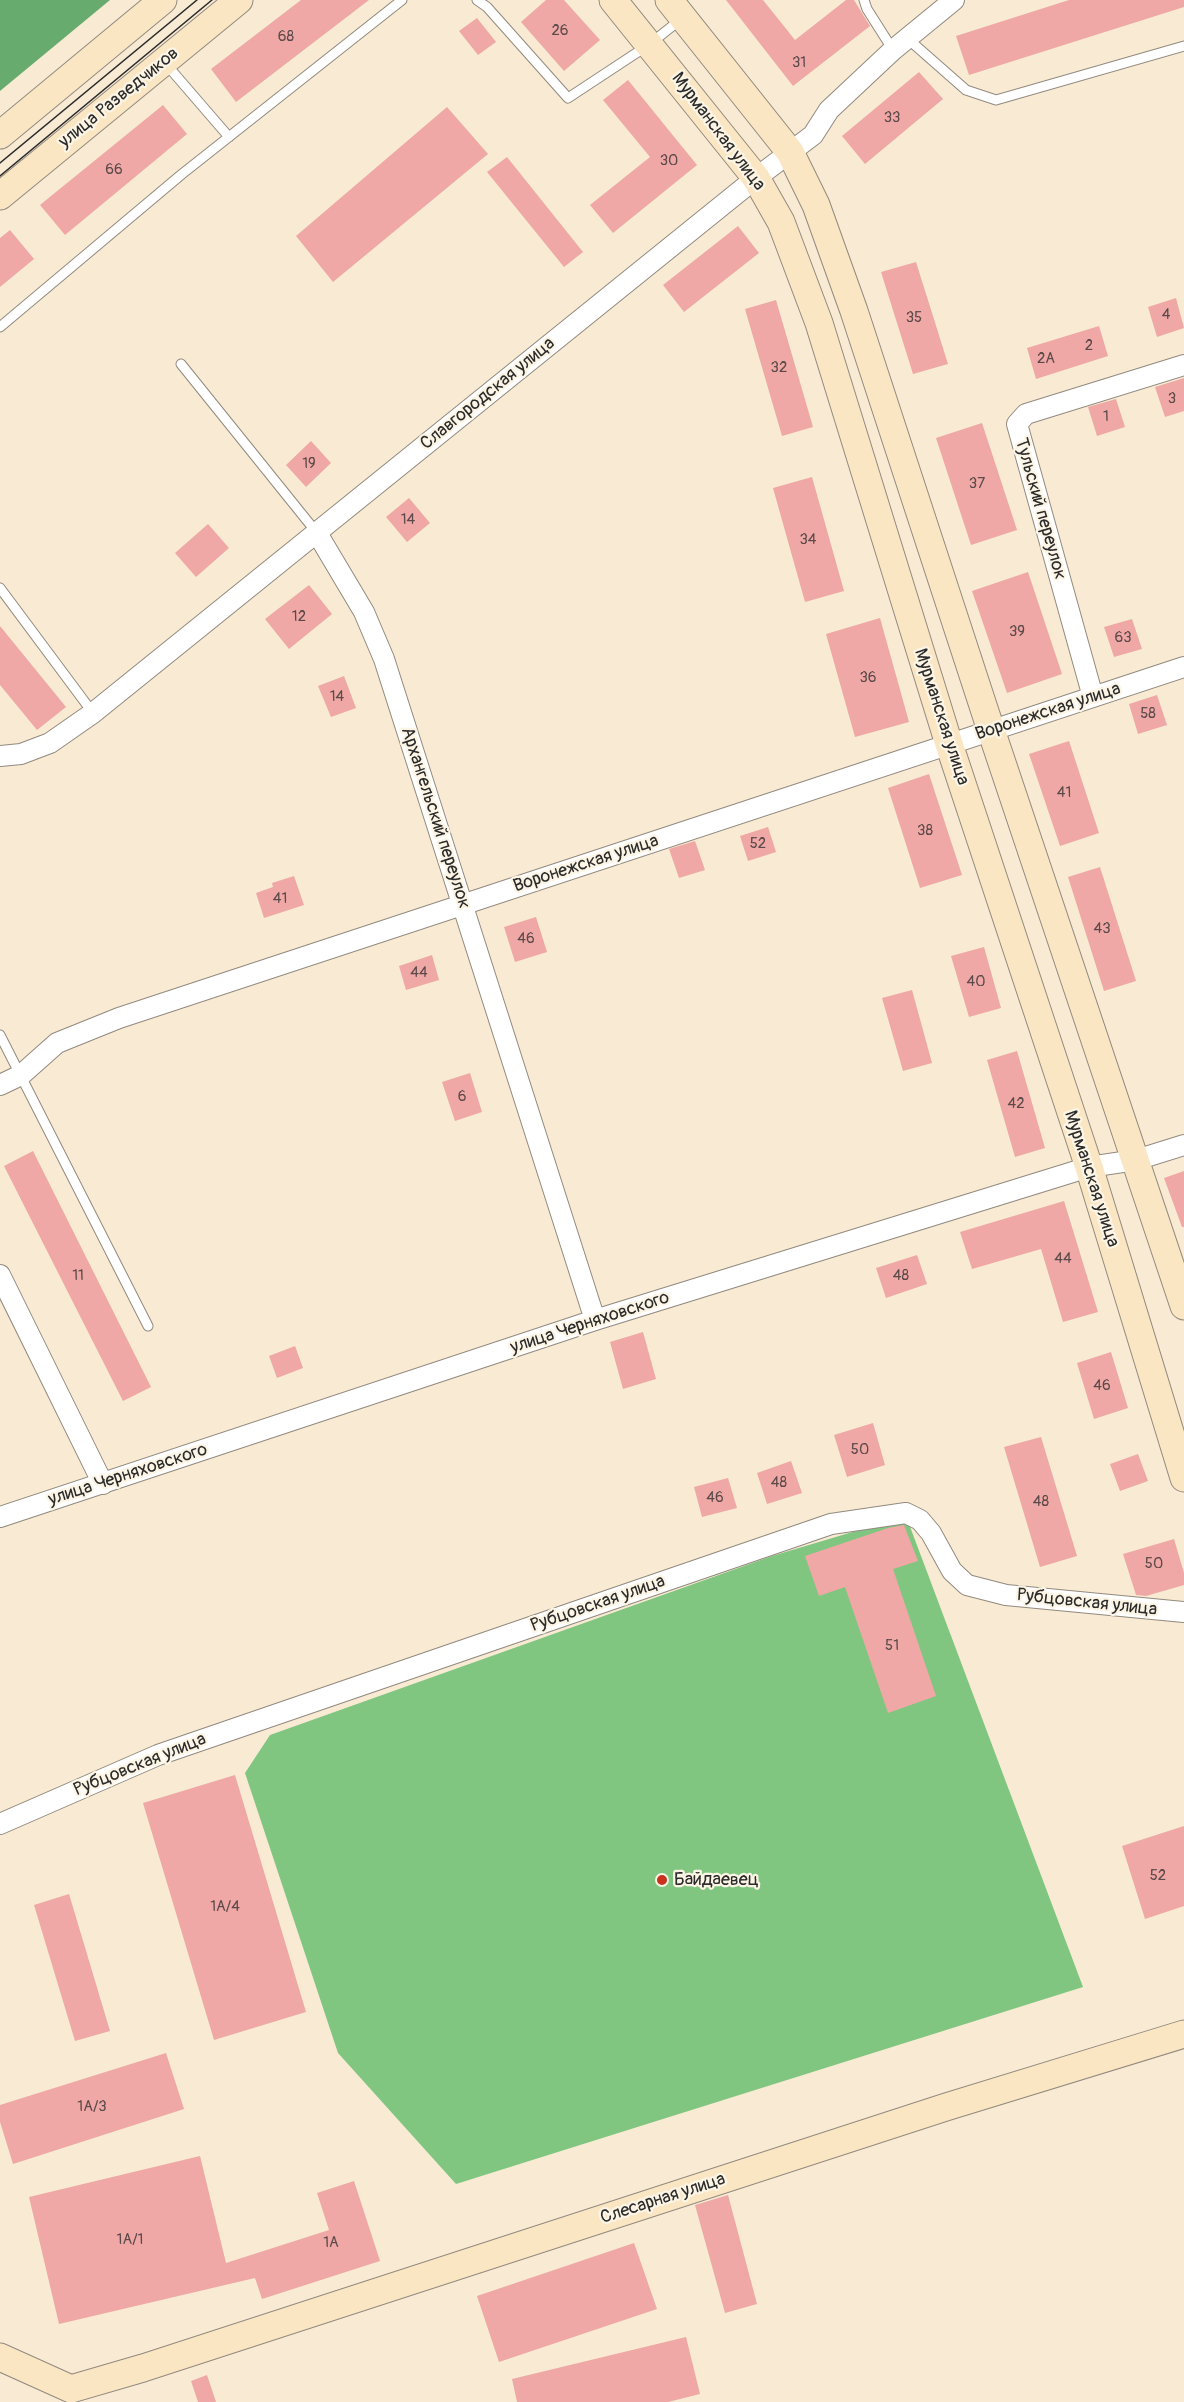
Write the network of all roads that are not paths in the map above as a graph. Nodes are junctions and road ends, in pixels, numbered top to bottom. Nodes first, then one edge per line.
1 (163, 0) edge
2 (238, 0) edge
3 (402, 0) edge
4 (477, 0) edge
5 (613, 0) edge
6 (864, 0) edge
7 (954, 0) edge
8 (676, 9) edge
9 (650, 44) junction
10 (900, 44) junction
11 (1184, 46) edge
12 (164, 61) junction
13 (0, 135) edge
14 (229, 137) junction
15 (790, 152) junction
16 (756, 178) junction
17 (0, 196) edge
18 (0, 327) edge
19 (181, 364) dead end
20 (1184, 365) edge
21 (317, 533) junction
22 (0, 588) edge
23 (1184, 667) edge
24 (1093, 697) junction
25 (93, 713) junction
26 (991, 730) junction
27 (949, 744) junction
28 (0, 756) edge
29 (463, 905) junction
30 (0, 1035) edge
31 (21, 1075) junction
32 (0, 1085) edge
33 (1184, 1145) edge
34 (1136, 1160) junction
35 (1089, 1167) junction
36 (0, 1275) edge
37 (1184, 1306) edge
38 (595, 1320) junction
39 (148, 1326) dead end
40 (1184, 1478) edge
41 (103, 1484) junction
42 (0, 1517) edge
43 (1184, 1612) edge
44 (0, 1824) edge
45 (1184, 2034) edge
46 (0, 2357) edge
47 (66, 2395) edge

1 - 13 main road
2 - 12 main road, улица Разведчиков
3 - 14 lane
4 - 9 lane
5 - 9 main road, Мурманская улица
6 - 10 lane
7 - 10 street, Славгородская улица
8 - 9 lane
8 - 15 main road
9 - 16 main road, Мурманская улица
10 - 11 lane
10 - 15 street, Славгородская улица
12 - 14 lane
12 - 17 main road, улица Разведчиков
14 - 18 lane
15 - 16 street, Славгородская улица
15 - 26 main road
16 - 21 street, Славгородская улица
16 - 27 main road, Мурманская улица
19 - 21 lane, Архангельский переулок
20 - 24 street, Тульский переулок
21 - 25 street, Славгородская улица
21 - 29 street, Архангельский переулок
22 - 25 lane
23 - 24 street, Воронежская улица
24 - 26 street, Воронежская улица
25 - 28 street, Славгородская улица
26 - 27 street, Воронежская улица
26 - 34 main road
27 - 29 street, Воронежская улица
27 - 35 main road, Мурманская улица
29 - 31 street, Воронежская улица
29 - 38 street, Архангельский переулок
30 - 31 lane
31 - 32 street, Воронежская улица
31 - 39 lane
33 - 34 street, улица Черняховского
34 - 35 street, улица Черняховского
34 - 37 main road
35 - 38 street, улица Черняховского
35 - 40 main road, Мурманская улица
36 - 41 street
38 - 41 street, улица Черняховского
41 - 42 street, улица Черняховского
43 - 44 street, Рубцовская улица
45 - 47 main road, Слесарная улица
46 - 47 main road

